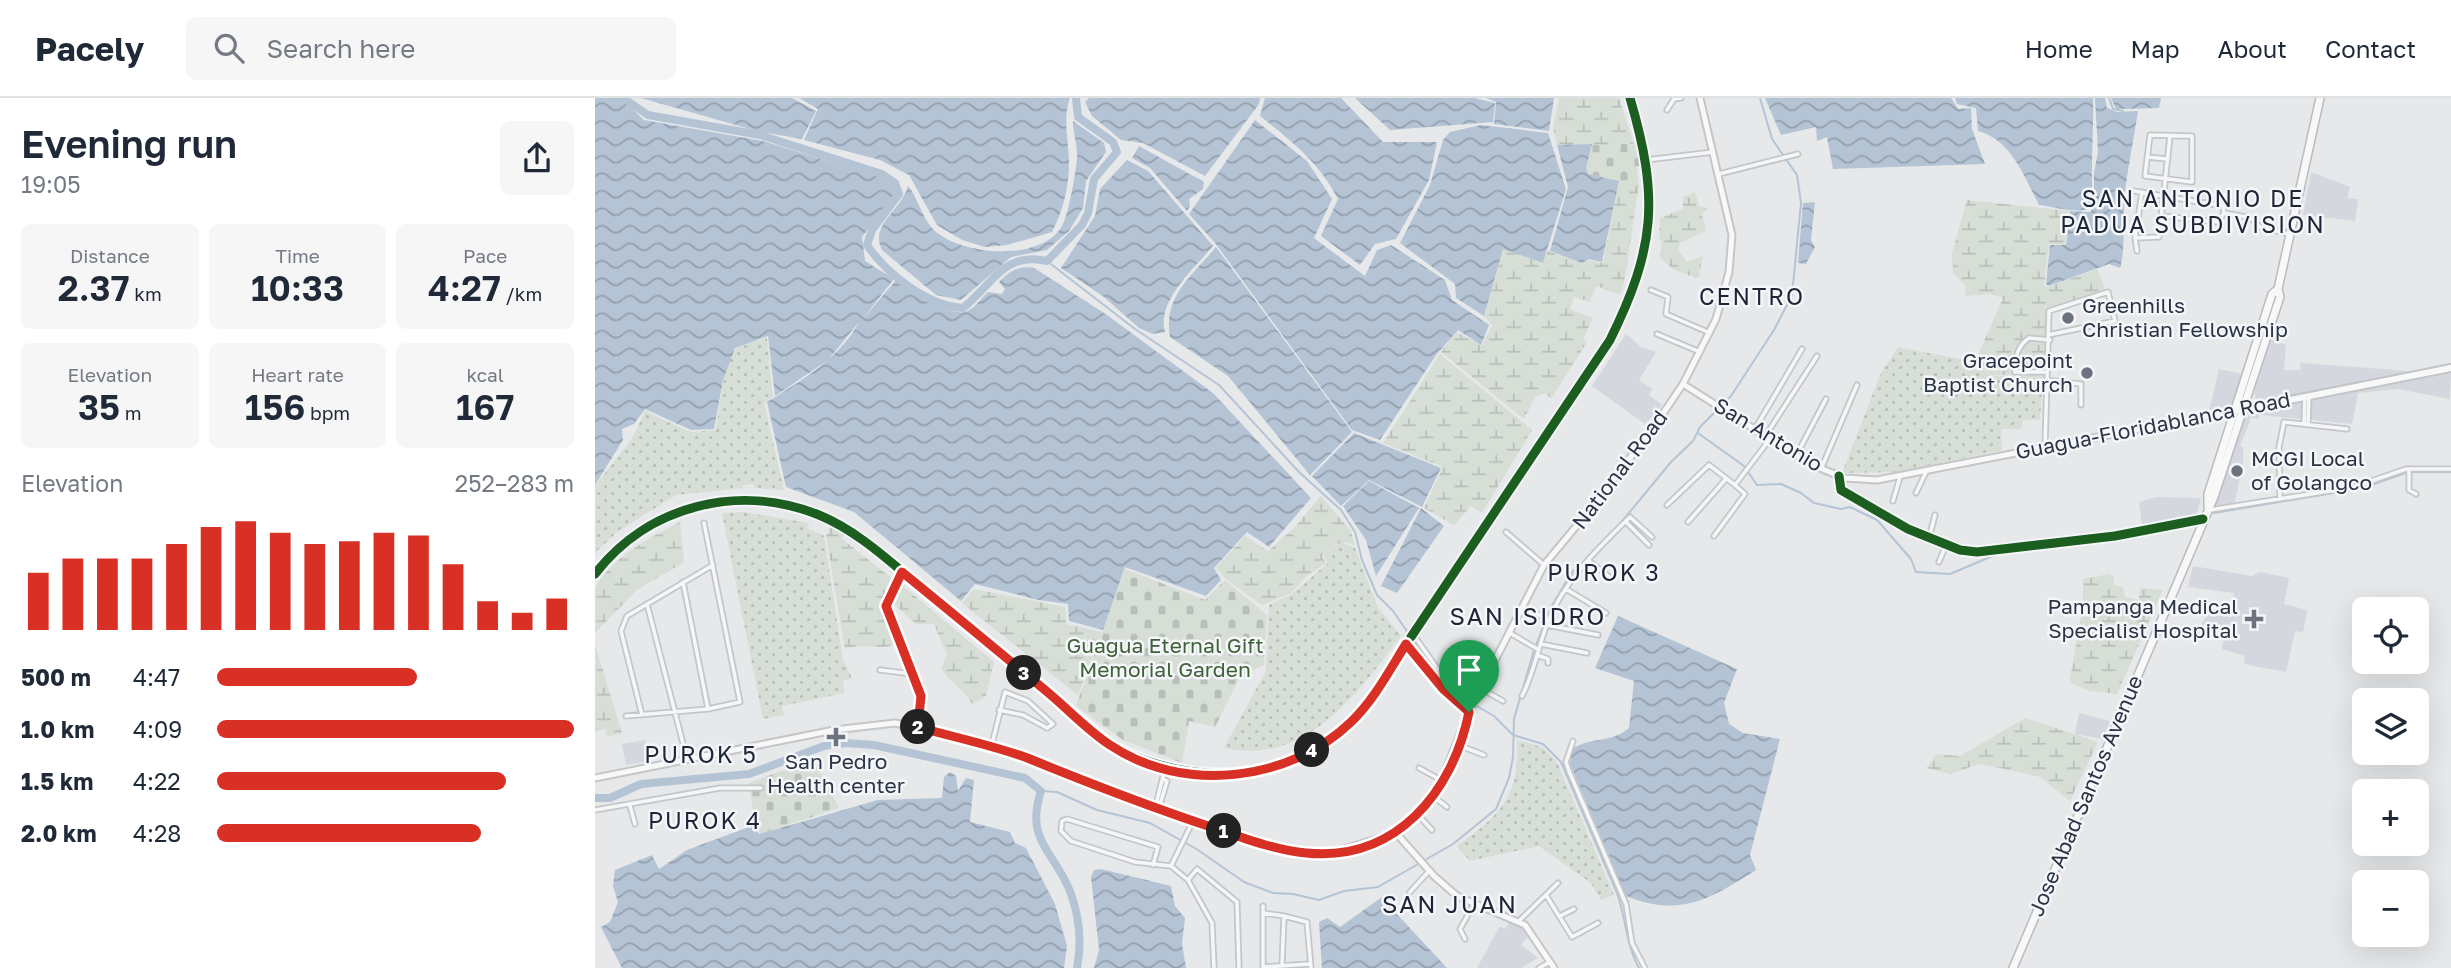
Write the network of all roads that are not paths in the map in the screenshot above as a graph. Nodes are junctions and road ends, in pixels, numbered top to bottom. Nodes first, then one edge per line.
1 (1630, 98) edge
2 (1681, 98) edge
3 (1700, 98) edge
4 (2320, 98) edge
5 (1667, 110) dead end
6 (2170, 136) junction
7 (1713, 152) junction
8 (1798, 154) dead end
9 (2147, 156) junction
10 (2168, 159) junction
11 (1647, 160) junction
12 (1719, 174) junction
13 (2165, 178) junction
14 (2134, 191) dead end
15 (2142, 192) junction
16 (2164, 195) junction
17 (2224, 213) junction
18 (2161, 216) junction
19 (2292, 234) junction
20 (2135, 238) junction
21 (2137, 251) dead end
22 (1651, 290) dead end
23 (1710, 333) junction
24 (1657, 334) dead end
25 (2049, 338) junction
26 (1802, 349) dead end
27 (1700, 352) junction
28 (1817, 356) dead end
29 (2451, 368) edge
30 (2046, 372) junction
31 (2046, 380) junction
32 (1683, 384) junction
33 (1857, 385) dead end
34 (2307, 397) junction
35 (1826, 399) dead end
36 (2081, 405) dead end
37 (2241, 410) junction
38 (2306, 423) junction
39 (1755, 429) junction
40 (2347, 429) dead end
41 (1768, 437) junction
42 (2045, 446) junction
43 (1796, 456) junction
44 (2451, 468) edge
45 (1821, 469) junction
46 (1927, 470) junction
47 (2409, 471) junction
48 (1901, 475) junction
49 (1839, 476) junction
50 (1726, 479) junction
51 (1854, 480) joint
52 (1735, 485) junction
53 (1916, 493) dead end
54 (2416, 494) dead end
55 (2280, 498) junction
56 (1893, 501) dead end
57 (1667, 505) dead end
58 (2206, 512) junction
59 (1935, 515) dead end
60 (1626, 522) junction
61 (1688, 522) dead end
62 (704, 523) dead end
63 (1506, 532) dead end
64 (1714, 536) dead end
65 (1652, 537) dead end
66 (1929, 538) junction
67 (1649, 545) dead end
68 (1946, 545) junction
69 (1588, 560) junction
70 (1939, 562) dead end
71 (712, 565) junction
72 (1544, 565) junction
73 (902, 572) junction
74 (595, 574) edge
75 (1612, 579) dead end
76 (683, 582) junction
77 (1566, 589) junction
78 (647, 604) junction
79 (1521, 606) junction
80 (1606, 613) dead end
81 (1547, 618) junction
82 (1547, 625) junction
83 (1508, 632) junction
84 (1598, 635) dead end
85 (1541, 644) junction
86 (1537, 650) junction
87 (1587, 653) dead end
88 (1548, 663) dead end
89 (880, 670) dead end
90 (913, 674) junction
91 (1480, 688) junction
92 (1523, 696) dead end
93 (1503, 701) dead end
94 (1473, 702) junction
95 (708, 709) junction
96 (999, 710) junction
97 (677, 712) junction
98 (1469, 712) junction
99 (642, 715) junction
100 (626, 716) dead end
101 (918, 727) junction
102 (1573, 741) dead end
103 (992, 744) junction
104 (1458, 745) junction
105 (1484, 755) dead end
106 (688, 761) junction
107 (1166, 768) junction
108 (1419, 768) dead end
109 (595, 778) edge
110 (1443, 781) junction
111 (761, 788) dead end
112 (1434, 797) junction
113 (629, 806) junction
114 (1447, 807) dead end
115 (1157, 808) junction
116 (595, 810) edge
117 (1419, 815) junction
118 (1192, 821) junction
119 (635, 824) dead end
120 (1432, 830) dead end
121 (1396, 833) junction
122 (1153, 865) junction
123 (1171, 866) junction
124 (1427, 869) junction
125 (1188, 880) junction
126 (1558, 883) dead end
127 (1410, 892) dead end
128 (1546, 895) junction
129 (1474, 904) junction
130 (1263, 906) dead end
131 (1574, 909) dead end
132 (1263, 913) junction
133 (1284, 916) junction
134 (1560, 916) junction
135 (1520, 921) junction
136 (1598, 923) dead end
137 (1465, 939) dead end
138 (1551, 961) junction
139 (1282, 965) junction
140 (1310, 966) edge
141 (1263, 967) edge
142 (1214, 968) edge
143 (1240, 968) edge
144 (1539, 968) edge
145 (1554, 968) edge
146 (1645, 968) edge
147 (2013, 968) edge

1 - 11 street
2 - 5 street
3 - 7 main road, National Road
4 - 19 highway, Jose Abad Santos Avenue
6 - 9 street
6 - 10 street
6 - 13 street
7 - 11 street
7 - 12 main road, National Road
8 - 12 street
9 - 10 street
9 - 13 street
10 - 13 street
11 - 94 street
12 - 23 main road, National Road
13 - 16 street
14 - 15 street
15 - 16 street
15 - 20 street
16 - 17 street
16 - 18 street
17 - 18 street
17 - 19 street
18 - 20 street
19 - 37 highway, Jose Abad Santos Avenue
20 - 21 street
22 - 23 street
23 - 27 main road, National Road
24 - 27 street
25 - 25 street
25 - 30 street
25 - 30 street
26 - 39 street
27 - 32 main road, National Road
28 - 41 street
29 - 34 main road, Guagua-Floridablanca Road
30 - 31 street
31 - 36 street
31 - 42 street
32 - 39 main road, San Antonio
32 - 72 main road, National Road
33 - 45 street
34 - 37 main road, Guagua-Floridablanca Road
34 - 38 street
35 - 43 street
37 - 42 main road, Guagua-Floridablanca Road
37 - 58 highway, Jose Abad Santos Avenue
38 - 40 street
38 - 55 street
39 - 41 main road, San Antonio
41 - 43 main road, San Antonio
41 - 52 street
42 - 46 main road, Guagua-Floridablanca Road
43 - 45 main road, San Antonio
44 - 47 street
45 - 49 main road, San Antonio
46 - 48 main road, Guagua-Floridablanca Road
46 - 53 street
47 - 54 street
47 - 55 street
48 - 51 main road, Guagua-Floridablanca Road
48 - 56 street
49 - 51 main road, San Antonio
49 - 66 street
50 - 52 street
50 - 57 street
50 - 61 street
52 - 64 street
55 - 58 street
58 - 68 street
58 - 147 highway, Jose Abad Santos Avenue
59 - 66 street
60 - 65 street
60 - 67 street
60 - 69 street
62 - 71 street
63 - 72 street
66 - 68 street
68 - 70 street
69 - 75 street
69 - 77 street
71 - 76 street
71 - 95 street
72 - 79 main road, National Road
73 - 74 street
73 - 90 street
73 - 107 street
76 - 78 street
76 - 95 street
77 - 80 street
77 - 81 street
78 - 97 street
78 - 99 street
79 - 81 street
79 - 83 main road, National Road
81 - 82 street
82 - 84 street
82 - 85 street
83 - 86 street
83 - 91 main road, National Road
85 - 86 street
85 - 87 street
86 - 88 street
86 - 92 street
89 - 90 street
90 - 101 street
91 - 93 street
91 - 94 main road, National Road
94 - 98 main road, National Road
95 - 97 street
96 - 96 street
96 - 103 street
97 - 99 street
97 - 106 street
98 - 104 main road, National Road
98 - 107 street
99 - 100 street
101 - 103 main road, National Road
101 - 106 main road, National Road
102 - 146 street
103 - 115 main road, National Road
104 - 105 street
104 - 110 main road, National Road
106 - 109 main road, National Road
107 - 115 street
108 - 110 street
110 - 112 main road, National Road
111 - 113 street
112 - 114 street
112 - 117 main road, National Road
113 - 116 street
113 - 119 street
115 - 118 main road, National Road
117 - 120 street
117 - 121 main road, National Road
118 - 121 main road, National Road
118 - 123 street
121 - 124 main road
122 - 122 street
122 - 123 street
123 - 125 street
124 - 127 street
124 - 129 main road
125 - 142 street
125 - 143 street
126 - 128 street
128 - 134 street
128 - 135 street
129 - 135 main road
129 - 137 street
130 - 132 street
131 - 134 street
132 - 133 street
132 - 141 street
133 - 139 street
133 - 140 street
134 - 136 street
135 - 138 main road
138 - 144 street
138 - 145 main road
139 - 140 street
139 - 141 street

